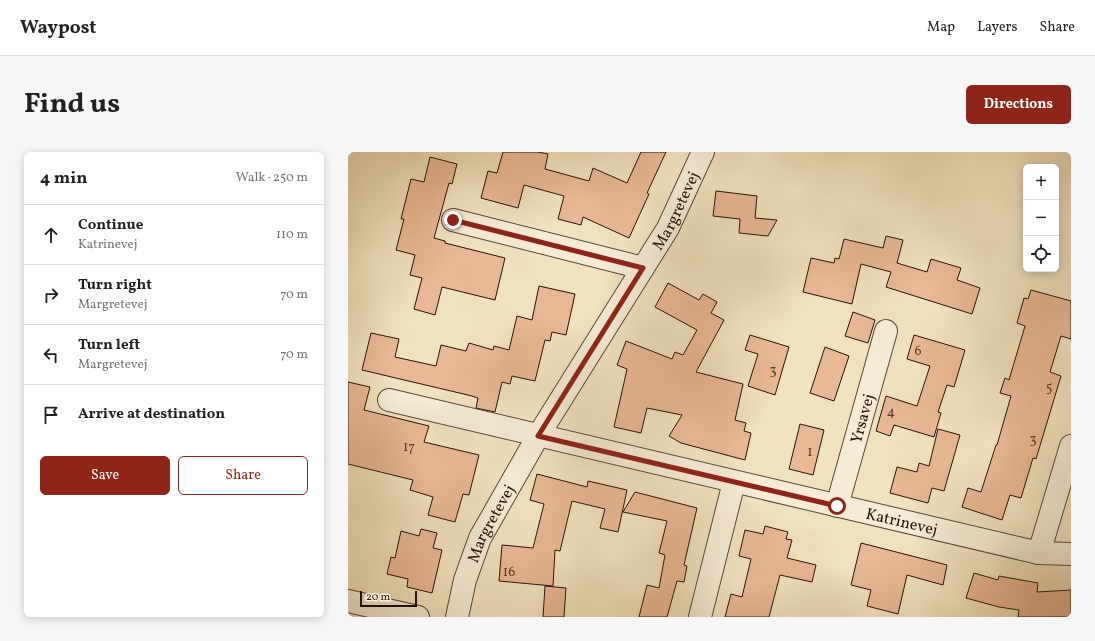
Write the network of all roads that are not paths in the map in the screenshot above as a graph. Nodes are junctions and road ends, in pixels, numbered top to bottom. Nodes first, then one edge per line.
1 (703, 152) edge
2 (453, 220) dead end
3 (643, 268) junction
4 (886, 331) dead end
5 (390, 400) dead end
6 (538, 436) junction
7 (1071, 446) edge
8 (734, 482) junction
9 (837, 506) junction
10 (1039, 553) junction
11 (1071, 554) edge
12 (348, 601) edge
13 (418, 617) edge
14 (457, 617) edge
15 (700, 617) edge

1 - 3 street, Margretevej
2 - 3 street, Margretevej
3 - 6 street, Margretevej
4 - 9 street, Yrsavej
5 - 6 street
6 - 8 street, Katrinevej
6 - 14 street, Margretevej
7 - 10 street
8 - 9 street, Katrinevej
8 - 15 street
9 - 10 street, Katrinevej
10 - 11 street, Katrinevej
12 - 13 street

